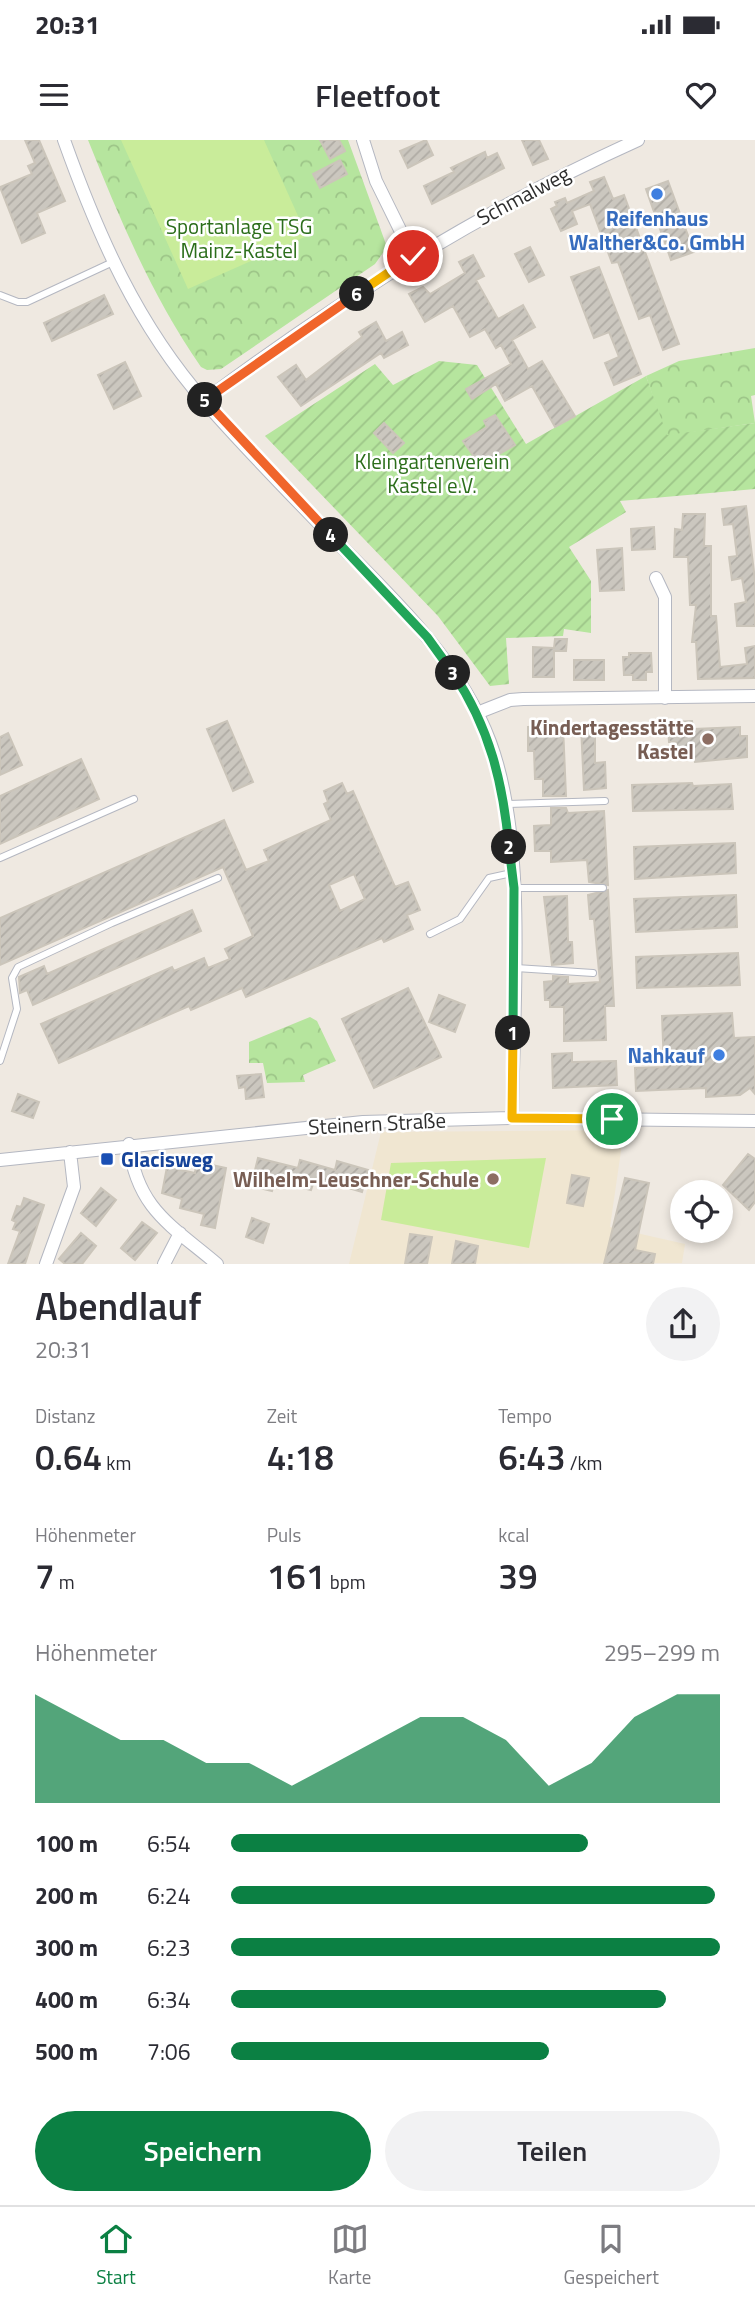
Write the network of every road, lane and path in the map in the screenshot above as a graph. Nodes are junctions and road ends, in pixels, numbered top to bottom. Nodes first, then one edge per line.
1 (64, 140) edge
2 (363, 140) edge
3 (638, 140) edge
4 (413, 256) junction
5 (113, 262) junction
6 (0, 295) edge
7 (204, 401) junction
8 (656, 578) dead end
9 (755, 696) edge
10 (665, 698) junction
11 (477, 713) junction
12 (134, 799) dead end
13 (605, 801) dead end
14 (505, 804) junction
15 (0, 858) edge
16 (512, 873) junction
17 (218, 878) dead end
18 (514, 888) junction
19 (603, 888) dead end
20 (430, 934) dead end
21 (514, 968) junction
22 (593, 973) dead end
23 (0, 1061) edge
24 (512, 1118) junction
25 (755, 1121) edge
26 (130, 1144) junction
27 (69, 1152) junction
28 (0, 1160) edge
29 (180, 1233) junction
30 (46, 1264) edge
31 (164, 1264) edge
32 (217, 1264) edge

1 - 5 street
2 - 4 street
3 - 4 street, Schmalweg
4 - 7 street, Schmalweg
5 - 6 lane
5 - 7 street
7 - 11 street
8 - 10 street
9 - 10 street
10 - 11 street
11 - 14 street
12 - 15 lane
13 - 14 lane
14 - 16 street
16 - 18 street
16 - 20 lane
17 - 23 lane
18 - 19 lane
18 - 21 street
21 - 22 lane
21 - 24 street
24 - 25 street, Steinern Straße
24 - 26 street, Steinern Straße
26 - 27 street, Steinern Straße
26 - 29 street
27 - 28 street, Steinern Straße
27 - 30 street
29 - 31 street
29 - 32 street

